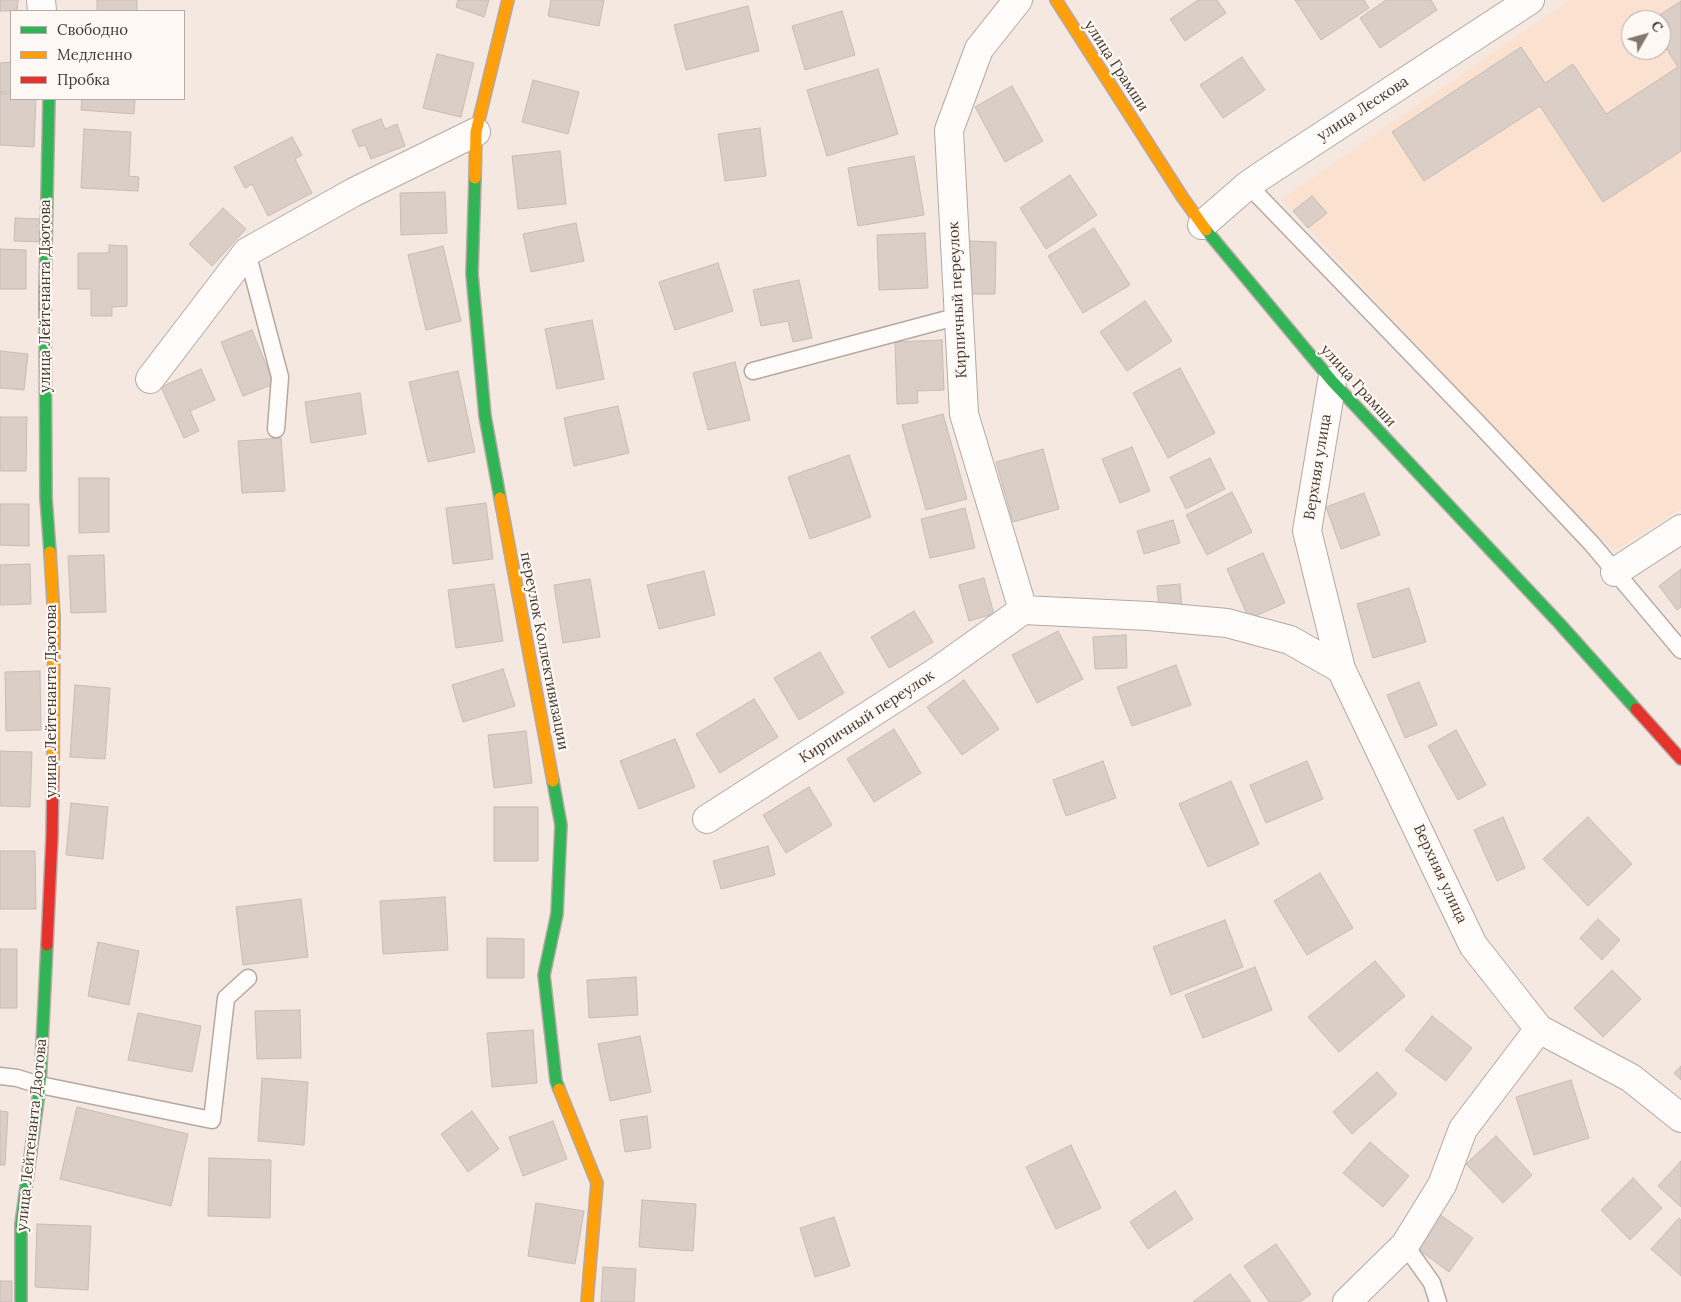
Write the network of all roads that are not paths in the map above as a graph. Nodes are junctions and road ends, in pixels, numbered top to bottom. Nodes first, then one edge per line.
1 (508, 0) edge
2 (1018, 0) edge
3 (1056, 0) edge
4 (1530, 0) edge
5 (49, 100) edge
6 (476, 132) junction
7 (1248, 185) junction
8 (1202, 225) junction
9 (247, 252) junction
10 (959, 316) junction
11 (753, 371) dead end
12 (150, 379) dead end
13 (1332, 381) junction
14 (276, 428) dead end
15 (1681, 529) edge
16 (1615, 572) junction
17 (1023, 610) junction
18 (1681, 650) edge
19 (1341, 669) junction
20 (1681, 759) edge
21 (707, 819) dead end
22 (248, 978) dead end
23 (1538, 1029) junction
24 (0, 1076) edge
25 (40, 1086) junction
26 (1681, 1118) edge
27 (1405, 1245) junction
28 (21, 1302) edge
29 (587, 1302) edge
30 (1347, 1302) edge
31 (1438, 1302) edge

1 - 6 main road, переулок Коллективизации
2 - 10 street, Кирпичный переулок
3 - 8 main road, улица Грамши
4 - 7 street, улица Лескова
5 - 25 main road, улица Лейтенанта Дзотова
6 - 9 street
6 - 29 main road, переулок Коллективизации
7 - 8 street, улица Лескова
7 - 16 lane
8 - 13 main road, улица Грамши
9 - 12 street
9 - 14 lane
10 - 11 lane
10 - 17 street, Кирпичный переулок
13 - 19 street, Верхняя улица
13 - 20 main road, улица Грамши
15 - 16 street
16 - 18 lane
17 - 19 street
17 - 21 street, Кирпичный переулок
19 - 23 street, Верхняя улица
22 - 25 lane
23 - 26 street
23 - 27 street
24 - 25 lane
25 - 28 main road, улица Лейтенанта Дзотова
27 - 30 street
27 - 31 lane

